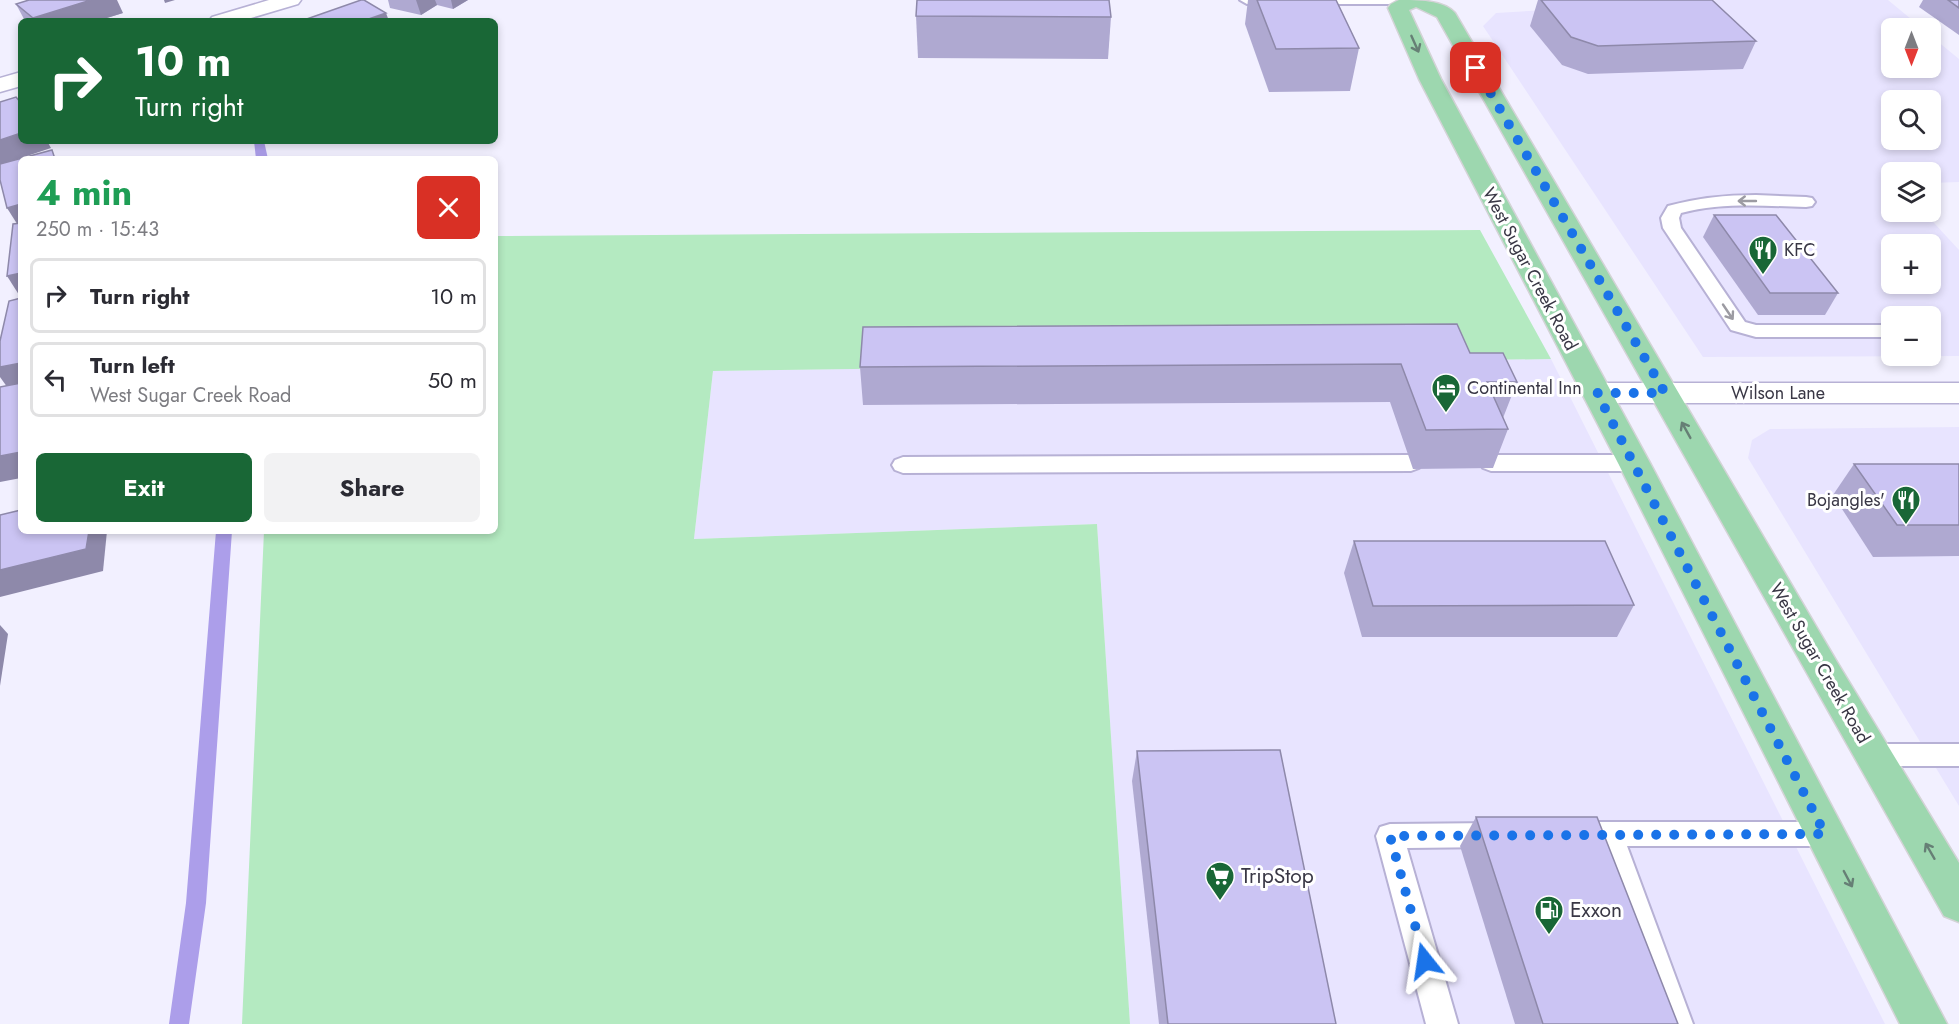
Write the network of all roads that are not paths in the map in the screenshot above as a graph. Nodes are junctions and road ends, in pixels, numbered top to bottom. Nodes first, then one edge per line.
1 (291, 0) edge
2 (1247, 0) edge
3 (1389, 0) edge
4 (1416, 0) edge
5 (229, 18) edge
6 (18, 80) edge
7 (0, 85) edge
8 (1806, 202) dead end
9 (1881, 331) edge
10 (1597, 393) junction
11 (1665, 393) junction
12 (1959, 393) edge
13 (1411, 463) dead end
14 (1491, 463) edge
15 (1634, 463) junction
16 (903, 465) dead end
17 (1874, 755) junction
18 (1959, 755) edge
19 (1608, 834) junction
20 (1825, 834) junction
21 (1959, 902) edge
22 (1442, 1024) edge
23 (1677, 1024) edge
24 (1924, 1024) edge

1 - 5 street
2 - 3 lane
4 -> 10 main road, West Sugar Creek Road
4 - 11 main road, West Sugar Creek Road
6 - 7 street
8 -> 9 lane
10 - 11 street, Wilson Lane
10 - 15 main road, West Sugar Creek Road
11 - 12 street, Wilson Lane
17 -> 11 main road, West Sugar Creek Road
13 - 16 lane
14 - 15 lane
15 - 20 main road, West Sugar Creek Road
17 - 18 lane
21 -> 17 main road, West Sugar Creek Road
19 - 20 lane
19 - 22 lane
19 - 23 lane
20 -> 24 main road, West Sugar Creek Road

